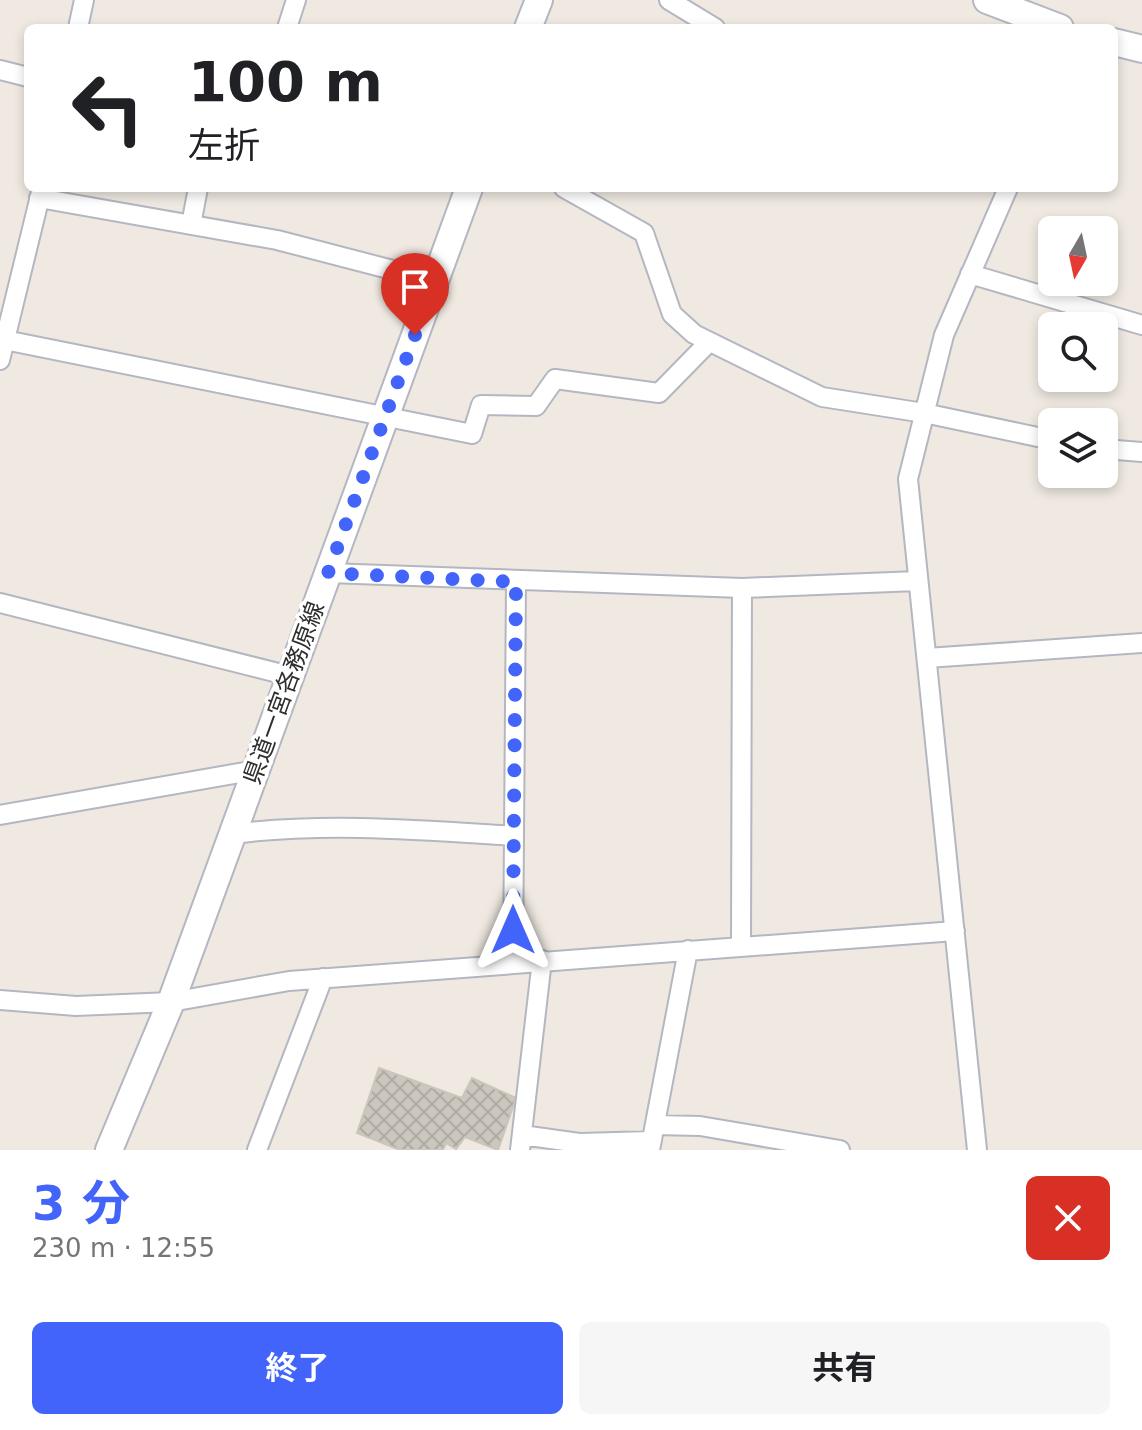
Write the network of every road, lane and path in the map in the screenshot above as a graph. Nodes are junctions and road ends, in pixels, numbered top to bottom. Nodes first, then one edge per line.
1 (84, 0) edge
2 (296, 0) edge
3 (539, 0) edge
4 (669, 0) edge
5 (1002, 3) edge
6 (79, 24) edge
7 (288, 24) edge
8 (530, 24) edge
9 (708, 24) edge
10 (1051, 24) edge
11 (1118, 43) edge
12 (1142, 49) edge
13 (0, 70) edge
14 (24, 76) edge
15 (197, 192) edge
16 (468, 192) edge
17 (571, 192) edge
18 (1001, 192) edge
19 (40, 193) edge
20 (191, 225) junction
21 (970, 274) junction
22 (435, 281) junction
23 (1142, 325) edge
24 (2, 340) edge
25 (709, 342) junction
26 (0, 360) edge
27 (924, 413) junction
28 (386, 415) junction
29 (1038, 437) edge
30 (1118, 450) edge
31 (1142, 452) edge
32 (328, 573) junction
33 (917, 581) junction
34 (516, 582) junction
35 (742, 588) junction
36 (0, 603) edge
37 (1142, 643) edge
38 (927, 658) junction
39 (290, 676) junction
40 (256, 770) junction
41 (0, 815) edge
42 (232, 834) junction
43 (514, 836) junction
44 (955, 931) junction
45 (741, 946) junction
46 (688, 950) junction
47 (542, 960) junction
48 (513, 962) junction
49 (323, 978) junction
50 (0, 1000) edge
51 (171, 1002) junction
52 (652, 1139) edge
53 (521, 1143) edge
54 (109, 1150) edge
55 (257, 1150) edge
56 (840, 1150) edge
57 (977, 1150) edge

1 - 6 street
2 - 7 street
3 - 8 main road
4 - 9 street
5 - 10 main road
11 - 12 main road
13 - 14 street
15 - 20 street
16 - 22 main road, 県道一宮各務原線
17 - 25 street
18 - 21 street
19 - 20 street
19 - 24 street
20 - 22 street
21 - 23 street
21 - 27 street
22 - 28 main road, 県道一宮各務原線
24 - 26 street
24 - 28 street
25 - 27 street
25 - 28 street
27 - 29 street
27 - 33 street
28 - 32 main road, 県道一宮各務原線
30 - 31 street
32 - 34 street
32 - 39 main road, 県道一宮各務原線
33 - 35 street
33 - 38 street
34 - 35 street
34 - 43 street
35 - 45 street
36 - 39 street
37 - 38 street
38 - 44 street
39 - 40 main road, 県道一宮各務原線
40 - 41 street
40 - 42 main road, 県道一宮各務原線
42 - 43 street
42 - 51 main road, 県道一宮各務原線
43 - 48 street
44 - 45 street
44 - 57 street
45 - 46 street
46 - 47 street
46 - 52 street
47 - 48 street
47 - 53 street
48 - 49 street
49 - 51 street
49 - 55 street
50 - 51 street
51 - 54 main road, 県道一宮各務原線
52 - 53 street
52 - 56 street

